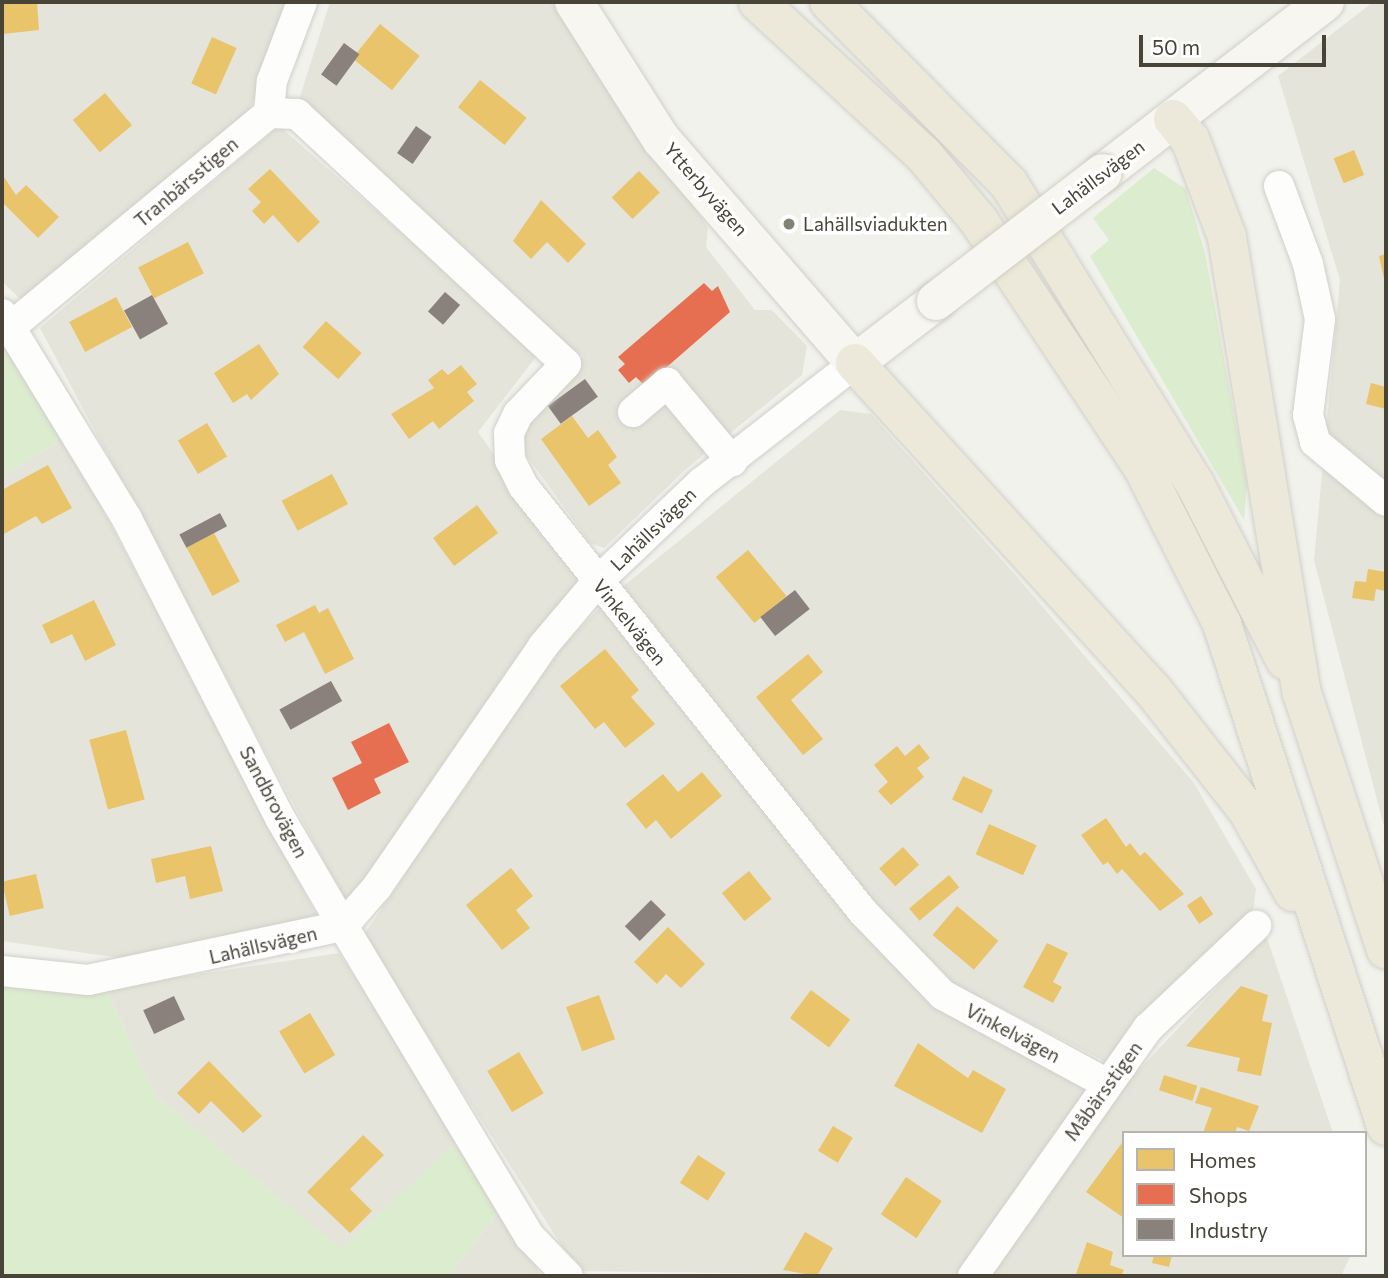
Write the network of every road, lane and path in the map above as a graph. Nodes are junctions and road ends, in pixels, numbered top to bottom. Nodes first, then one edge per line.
1 (302, 2) edge
2 (575, 2) edge
3 (758, 2) edge
4 (829, 2) edge
5 (1325, 2) edge
6 (269, 113) junction
7 (1173, 120) junction
8 (1279, 186) dead end
9 (7, 320) edge
10 (855, 363) junction
11 (633, 412) dead end
12 (732, 461) junction
13 (1386, 501) edge
14 (597, 582) junction
15 (1302, 693) junction
16 (343, 926) junction
17 (1256, 926) dead end
18 (1386, 950) edge
19 (2, 971) edge
20 (1338, 973) junction
21 (1106, 1083) junction
22 (1386, 1126) edge
23 (563, 1275) edge
24 (973, 1276) edge

1 - 6 street
2 - 10 street, Ytterbyvägen
3 - 20 highway
4 - 15 highway
5 - 7 street, Lahällsvägen
6 - 9 street, Tranbärsstigen
6 - 14 street, Vinkelvägen
7 - 10 street, Lahällsvägen, bridge
7 - 15 highway
8 - 13 street
9 - 16 street, Sandbrovägen
10 - 12 street, Lahällsvägen
10 - 20 highway
11 - 12 street
12 - 14 street, Lahällsvägen
14 - 16 street, Lahällsvägen
14 - 21 street, Vinkelvägen
15 - 18 highway
16 - 19 street, Lahällsvägen
16 - 23 street, Sandbrovägen
17 - 21 street, Måbärsstigen
20 - 22 highway
21 - 24 street, Måbärsstigen

